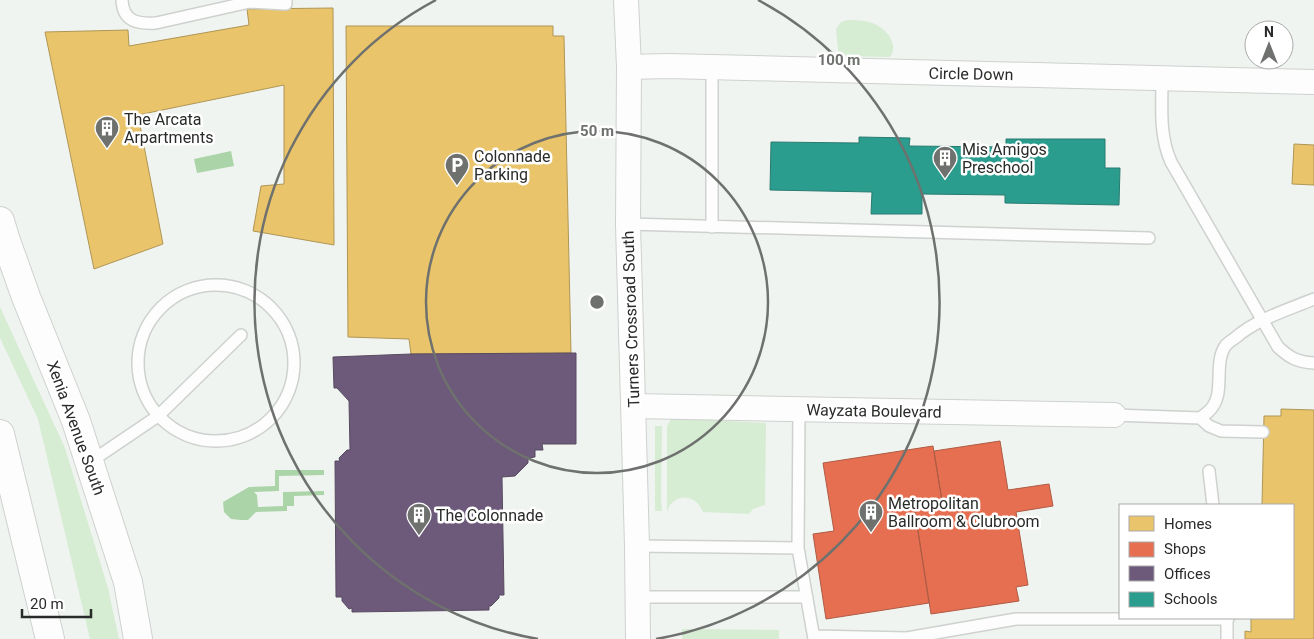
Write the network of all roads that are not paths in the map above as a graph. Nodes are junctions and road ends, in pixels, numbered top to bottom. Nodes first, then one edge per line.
1 (122, 0) edge
2 (626, 0) edge
3 (286, 2) edge
4 (629, 67) junction
5 (712, 68) junction
6 (1162, 79) junction
7 (1314, 82) edge
8 (0, 221) edge
9 (628, 224) junction
10 (712, 227) junction
11 (1149, 238) dead end
12 (1314, 298) edge
13 (1262, 321) junction
14 (241, 336) dead end
15 (1314, 363) edge
16 (634, 406) junction
17 (799, 409) junction
18 (1114, 415) joint
19 (158, 416) junction
20 (1200, 418) junction
21 (1263, 432) dead end
22 (0, 434) edge
23 (90, 462) junction
24 (1209, 470) dead end
25 (1213, 504) edge
26 (638, 546) junction
27 (798, 548) junction
28 (638, 597) junction
29 (807, 597) junction
30 (1228, 619) edge
31 (814, 637) edge
32 (50, 639) edge
33 (138, 639) edge
34 (638, 639) edge
35 (1227, 639) edge

1 - 3 lane
2 - 4 street, Turners Crossroad South
4 - 5 street, Circle Down
4 - 9 street, Turners Crossroad South
5 - 6 street, Circle Down
5 - 10 lane
6 - 7 street, Circle Down
6 - 13 lane
8 - 23 street, Xenia Avenue South
9 - 10 lane
9 - 16 street, Turners Crossroad South
10 - 11 lane
12 - 13 lane
13 - 15 lane
13 - 20 lane
14 - 19 lane
16 - 17 street, Wayzata Boulevard
16 - 26 street, Turners Crossroad South
17 - 18 street, Wayzata Boulevard
17 - 27 lane
18 - 20 lane
19 - 19 lane
19 - 23 lane
20 - 21 lane
22 - 32 street
23 - 33 street, Xenia Avenue South
24 - 25 lane
26 - 27 lane
26 - 28 street, Turners Crossroad South
27 - 29 lane
28 - 29 lane
28 - 34 street, Turners Crossroad South
29 - 31 lane
30 - 31 lane
30 - 35 lane

